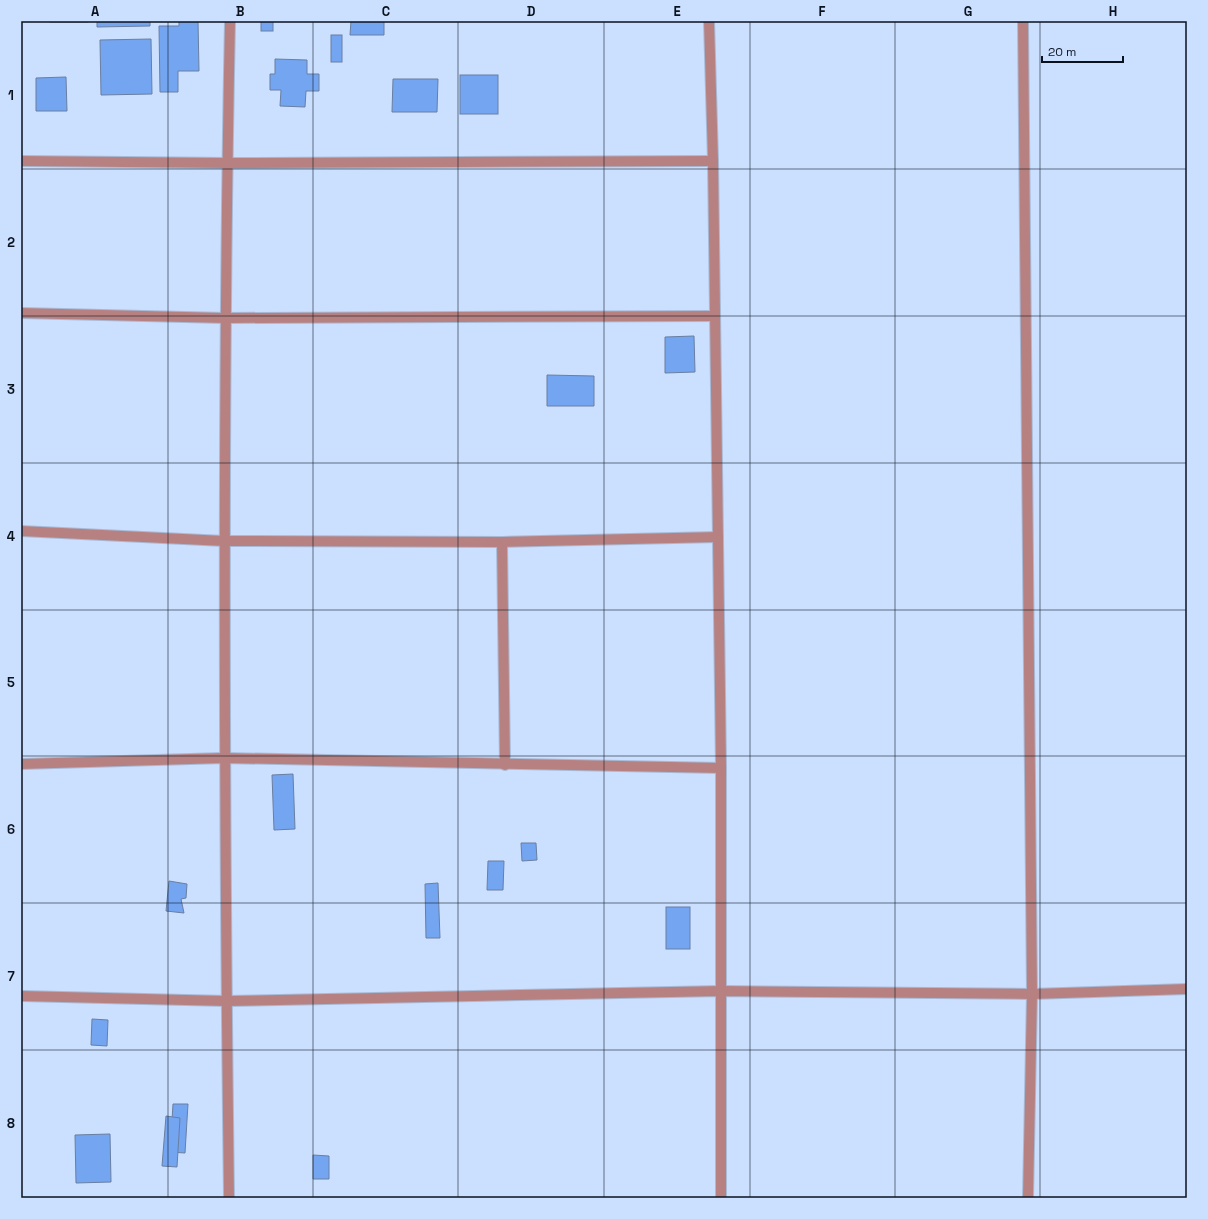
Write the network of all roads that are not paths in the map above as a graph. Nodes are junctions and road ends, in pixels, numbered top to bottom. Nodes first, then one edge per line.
1 (230, 21) edge
2 (709, 21) edge
3 (1024, 21) edge
4 (21, 161) edge
5 (713, 161) junction
6 (227, 163) junction
7 (21, 313) edge
8 (714, 316) junction
9 (225, 318) junction
10 (21, 531) edge
11 (718, 537) junction
12 (224, 541) junction
13 (502, 542) junction
14 (224, 758) junction
15 (21, 764) edge
16 (505, 765) junction
17 (721, 768) junction
18 (1187, 989) edge
19 (721, 991) junction
20 (1032, 994) junction
21 (21, 996) edge
22 (227, 1000) junction
23 (229, 1198) edge
24 (721, 1198) edge
25 (1028, 1198) edge

1 - 6 street
2 - 5 street
3 - 20 street
4 - 6 street
5 - 6 street
5 - 8 street
6 - 9 street
7 - 9 street
8 - 9 street
8 - 11 street
9 - 12 street
10 - 12 street
11 - 13 street
11 - 17 street
12 - 13 street
12 - 14 street
13 - 16 street
14 - 15 street
14 - 16 street
14 - 22 street
16 - 17 street
17 - 19 street
18 - 20 street
19 - 20 street
19 - 22 street
19 - 24 street
20 - 25 street
21 - 22 street
22 - 23 street

